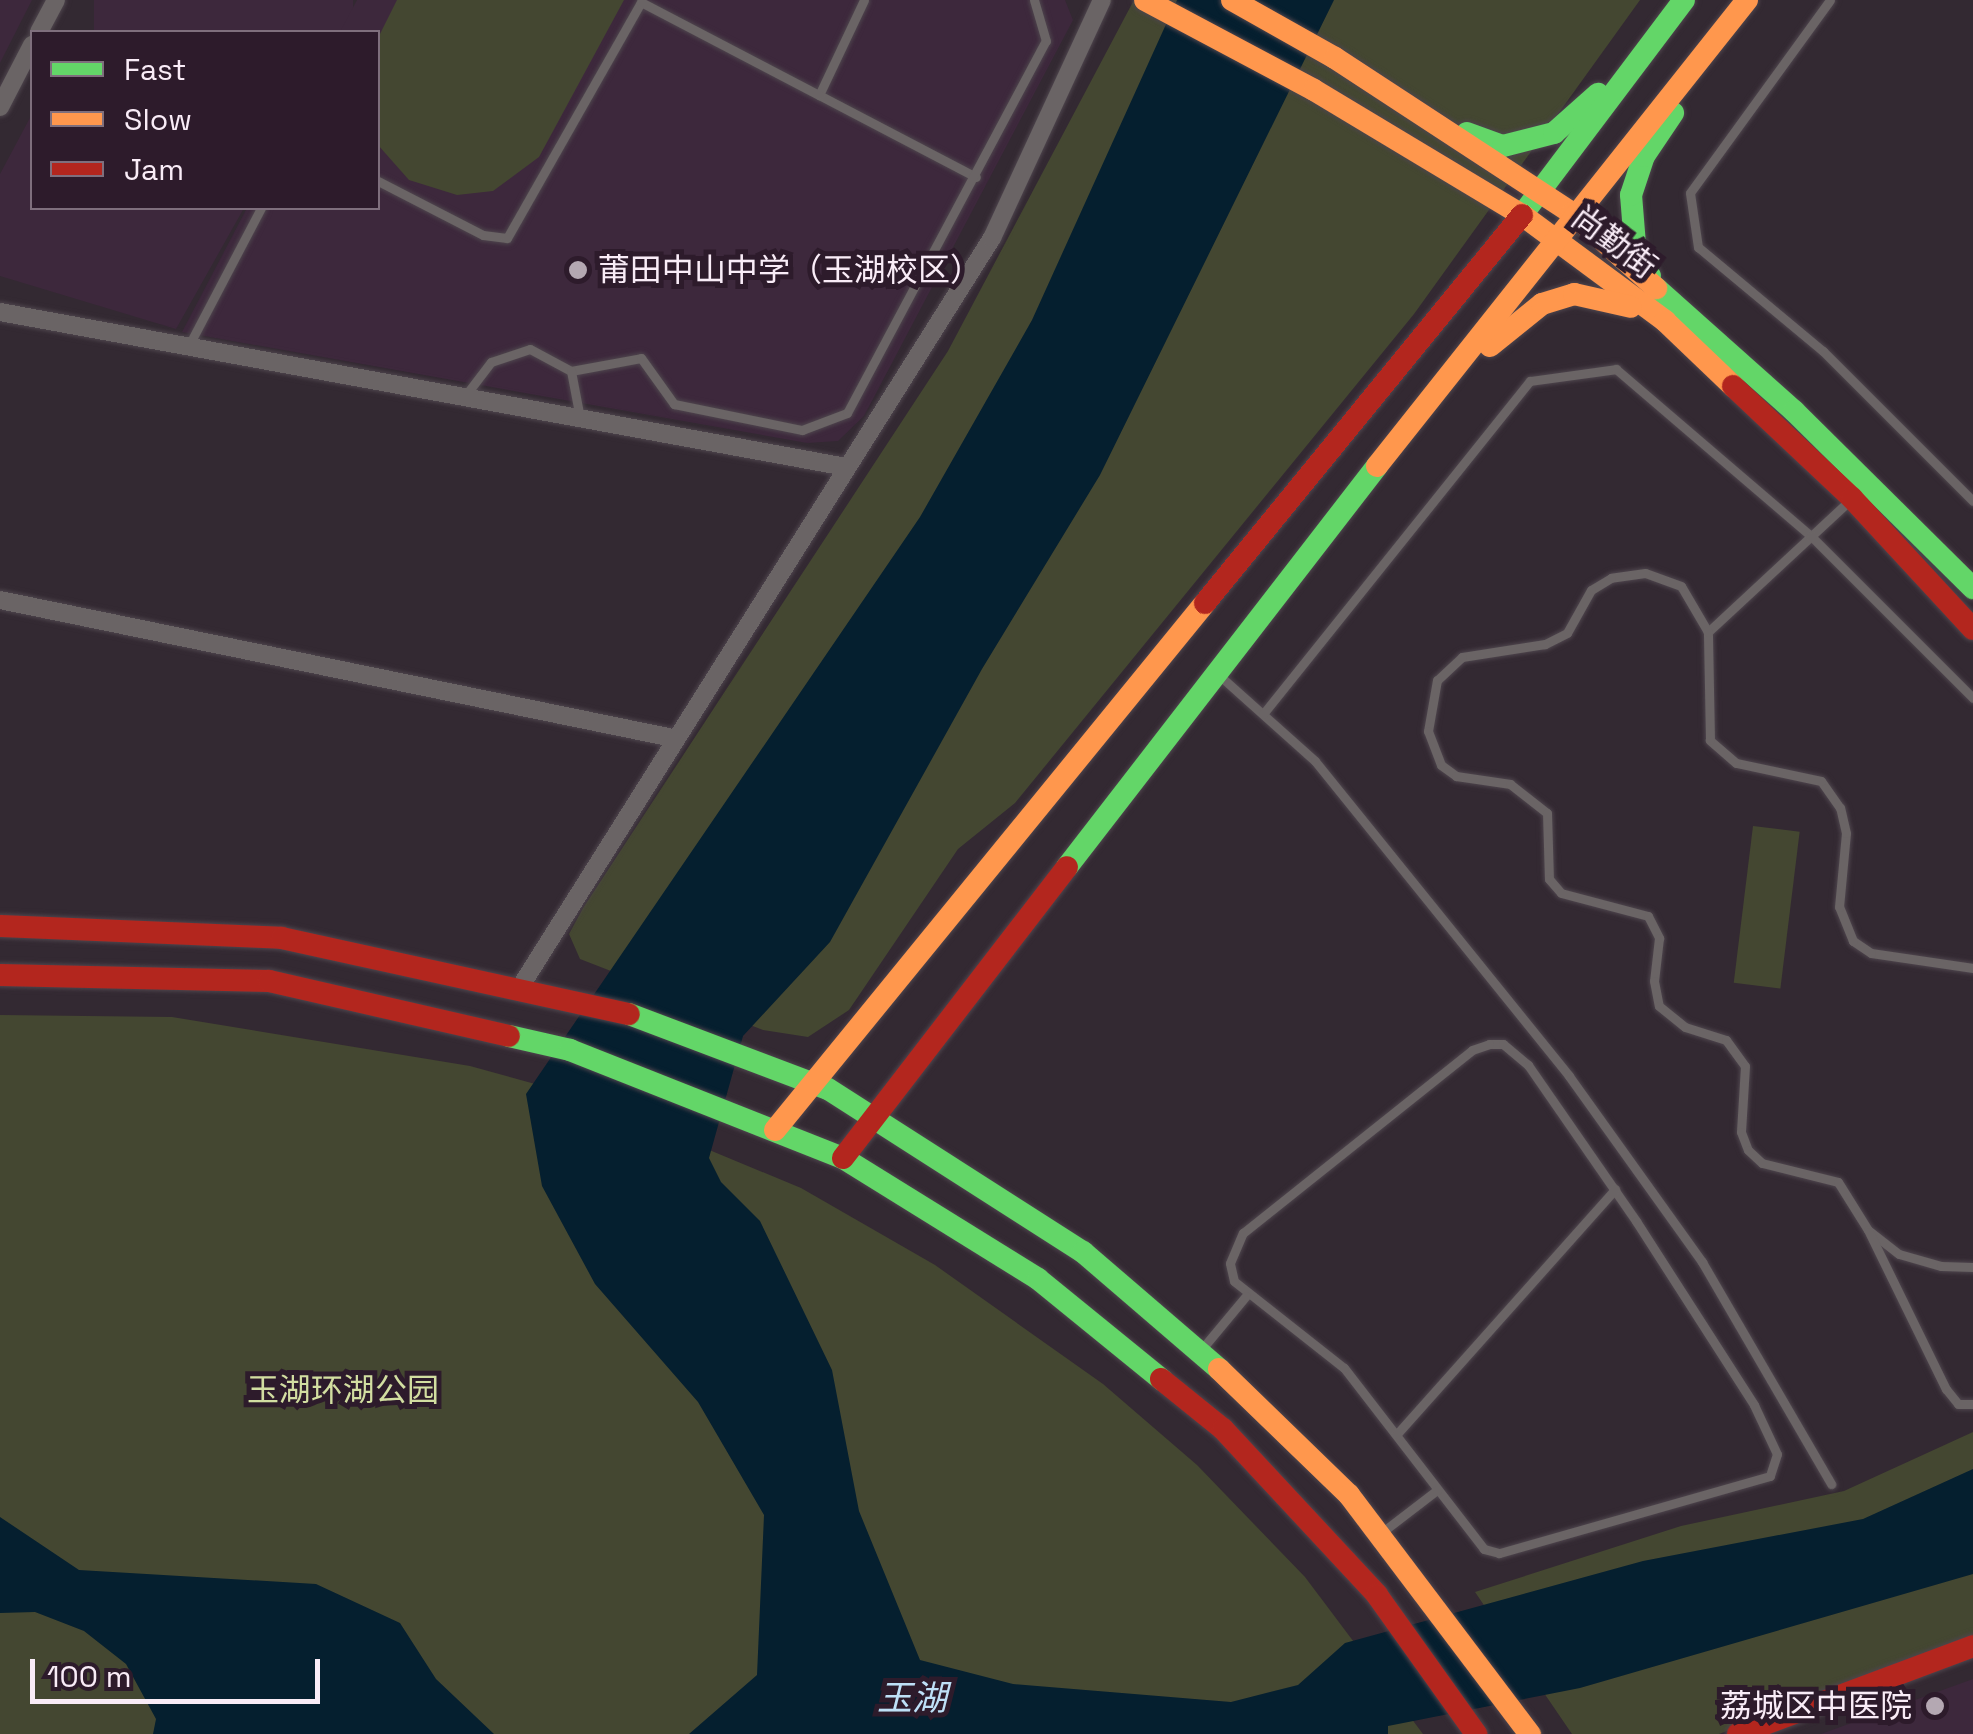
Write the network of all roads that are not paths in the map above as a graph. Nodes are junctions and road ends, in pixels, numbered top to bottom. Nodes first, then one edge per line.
1 (56, 0) edge
2 (864, 0) edge
3 (1034, 0) edge
4 (1102, 0) edge
5 (1232, 0) edge
6 (1682, 0) edge
7 (1748, 0) edge
8 (1830, 0) edge
9 (1150, 2) edge
10 (40, 30) edge
11 (30, 49) edge
12 (819, 95) junction
13 (0, 107) edge
14 (1434, 122) junction
15 (976, 177) junction
16 (380, 182) edge
17 (1539, 194) junction
18 (259, 210) edge
19 (1572, 213) junction
20 (1522, 214) junction
21 (1556, 240) junction
22 (1666, 311) junction
23 (0, 312) edge
24 (188, 347) junction
25 (572, 371) junction
26 (464, 397) junction
27 (580, 418) junction
28 (1386, 461) junction
29 (846, 467) junction
30 (1852, 498) junction
31 (1973, 501) edge
32 (1812, 536) junction
33 (1973, 588) edge
34 (0, 600) edge
35 (1973, 630) edge
36 (1708, 632) junction
37 (1218, 674) junction
38 (1973, 698) edge
39 (1263, 714) junction
40 (673, 738) junction
41 (0, 926) edge
42 (1973, 968) edge
43 (0, 975) edge
44 (519, 989) junction
45 (811, 1081) junction
46 (874, 1120) junction
47 (775, 1130) junction
48 (843, 1158) junction
49 (1614, 1189) junction
50 (1868, 1230) junction
51 (1973, 1267) edge
52 (1246, 1296) junction
53 (1199, 1352) junction
54 (1973, 1404) edge
55 (1397, 1434) junction
56 (1831, 1484) dead end
57 (1437, 1490) junction
58 (1381, 1533) junction
59 (1973, 1646) edge
60 (1476, 1734) edge
61 (1530, 1734) edge
62 (1738, 1734) edge

1 - 10 street
2 - 12 lane
3 - 15 lane
4 - 29 street
5 - 14 main road, 尚勤街
6 - 14 main road
6 - 17 main road
7 - 19 main road
7 - 22 main road
8 - 31 lane
9 - 20 main road, 尚勤街
11 - 13 street
12 - 15 lane
12 - 16 lane
14 - 17 main road, 尚勤街
15 - 25 lane
17 - 19 main road, 尚勤街
17 - 20 main road
18 - 24 lane
19 - 21 main road
19 - 22 main road, 尚勤街
20 - 21 main road, 尚勤街
20 - 45 main road
21 - 22 main road, 尚勤街
21 - 28 main road
22 - 28 main road
22 - 30 main road, 尚勤街
22 - 33 main road, 尚勤街
23 - 24 street
24 - 26 street
25 - 26 lane
25 - 27 lane
26 - 27 street
27 - 29 street
28 - 37 main road
29 - 40 street
30 - 32 lane
30 - 35 main road, 尚勤街
32 - 36 lane
32 - 38 lane
32 - 39 lane
34 - 40 street
36 - 42 lane
36 - 50 lane
37 - 39 lane
37 - 46 main road
39 - 56 lane
40 - 44 street
41 - 44 main road
43 - 47 main road
44 - 45 main road
45 - 46 main road
45 - 47 main road
46 - 48 main road
46 - 53 main road
47 - 48 main road
48 - 60 main road
49 - 52 lane
49 - 55 lane
49 - 57 lane
50 - 51 lane
50 - 54 lane
52 - 53 lane
52 - 55 lane
53 - 58 main road
55 - 57 lane
57 - 58 lane
58 - 61 main road
59 - 62 main road

